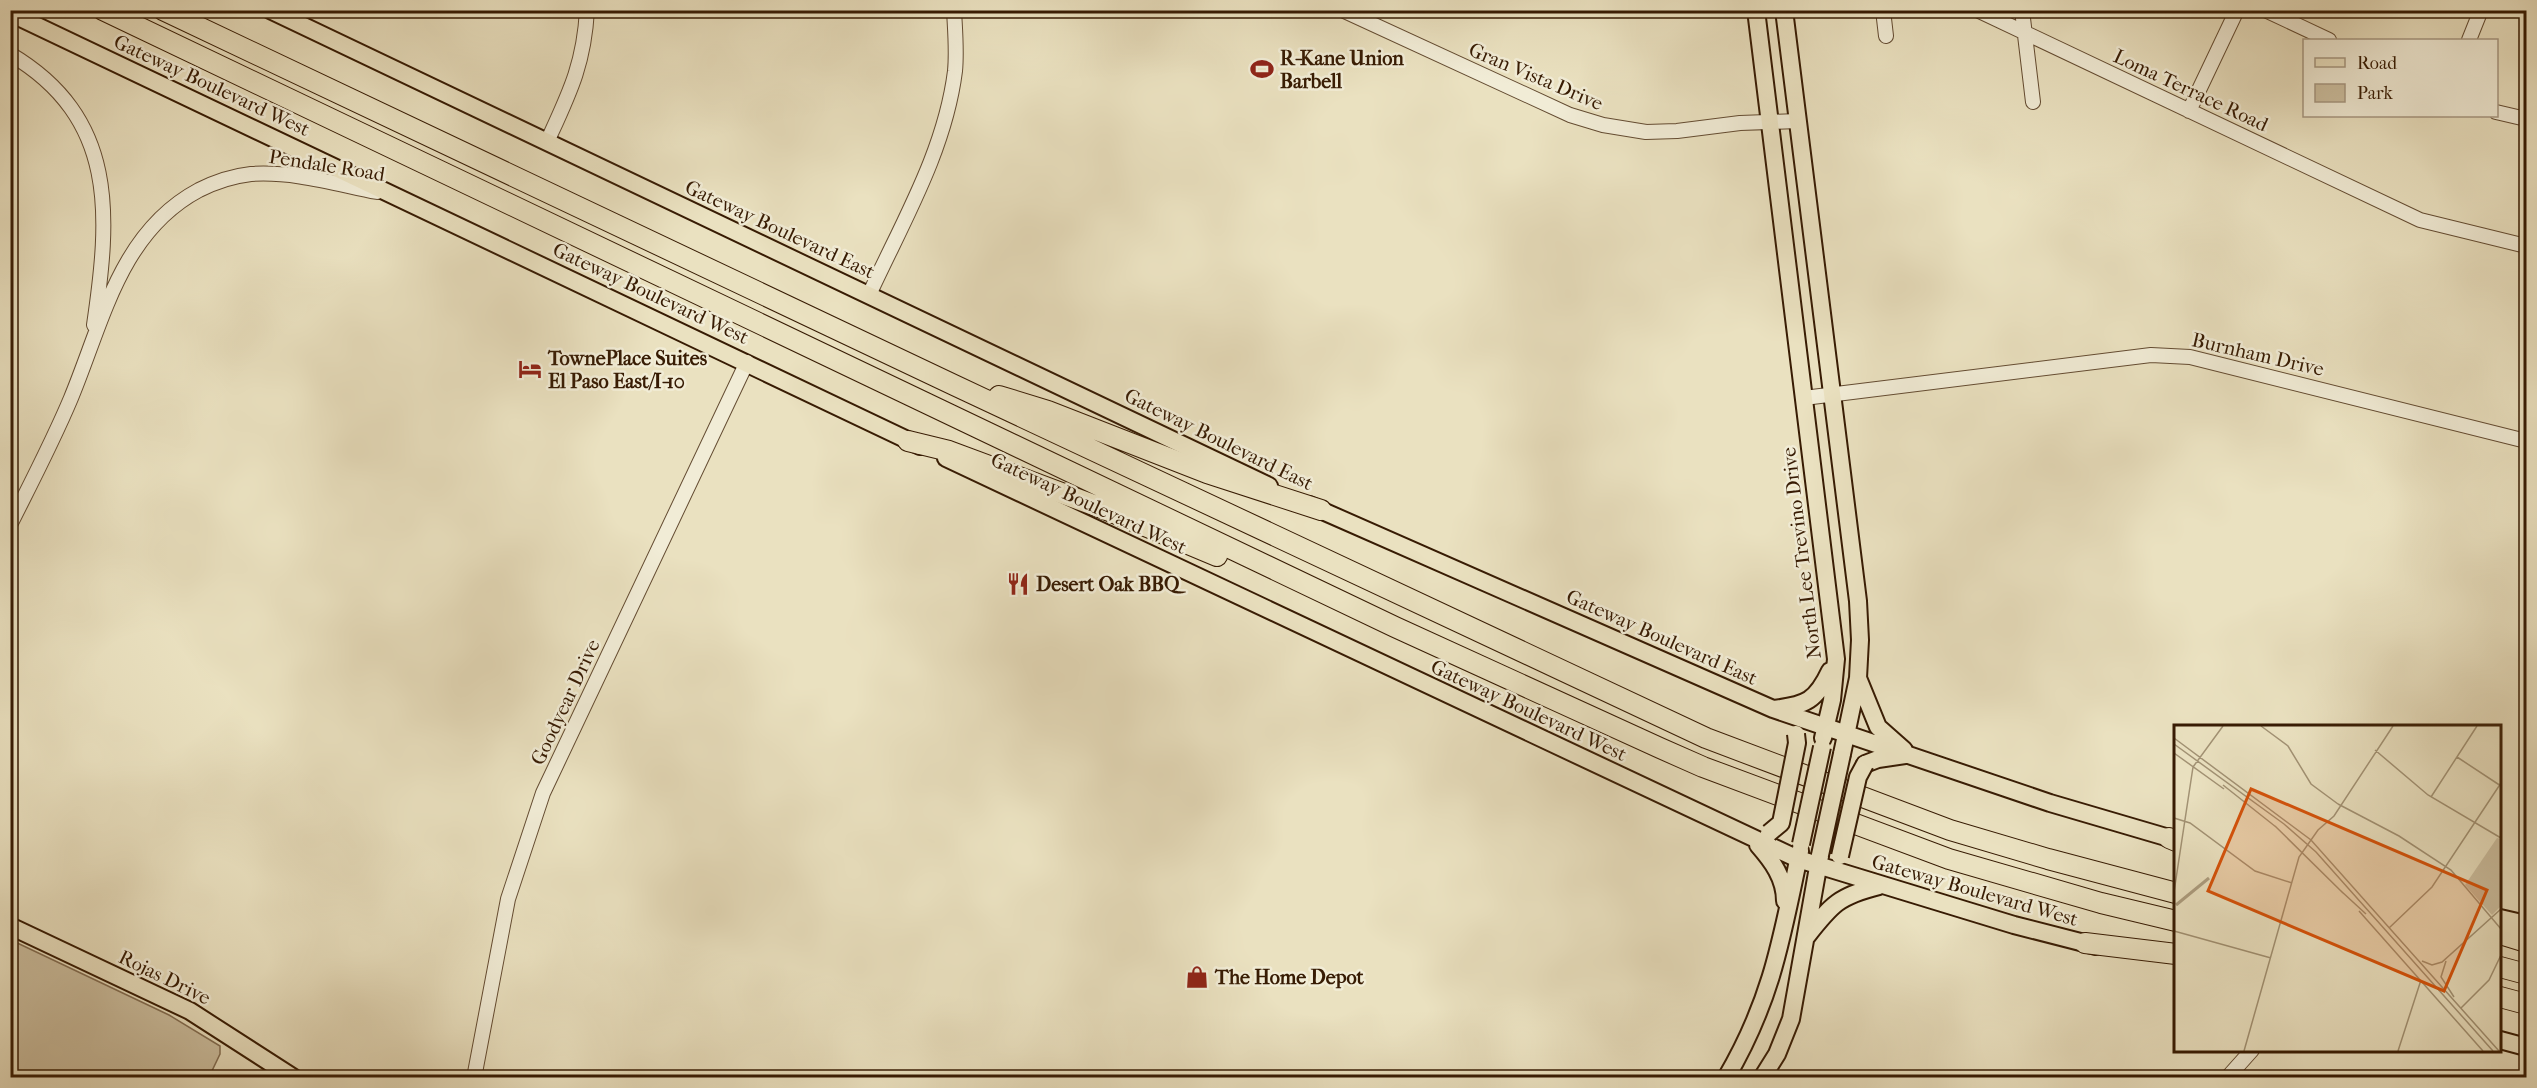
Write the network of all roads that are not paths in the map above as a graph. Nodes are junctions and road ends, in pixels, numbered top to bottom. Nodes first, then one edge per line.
1 (103, 10) edge
2 (163, 10) edge
3 (270, 10) edge
4 (587, 10) edge
5 (954, 10) edge
6 (1342, 10) edge
7 (1756, 10) edge
8 (1784, 10) edge
9 (1883, 10) edge
10 (1977, 10) edge
11 (2022, 10) edge
12 (2237, 10) edge
13 (2265, 10) edge
14 (2481, 10) edge
15 (10, 13) edge
16 (2024, 33) junction
17 (1886, 36) dead end
18 (2327, 39) edge
19 (2469, 39) edge
20 (10, 54) edge
21 (2033, 102) dead end
22 (2189, 111) junction
23 (2498, 112) edge
24 (2526, 119) edge
25 (1770, 121) junction
26 (1798, 121) junction
27 (547, 142) junction
28 (394, 195) junction
29 (2526, 246) edge
30 (869, 295) junction
31 (91, 345) junction
32 (747, 362) junction
33 (954, 386) junction
34 (1832, 394) junction
35 (1804, 398) junction
36 (908, 441) junction
37 (2526, 441) edge
38 (1321, 510) junction
39 (10, 525) edge
40 (1395, 627) junction
41 (1836, 660) junction
42 (1858, 678) junction
43 (1773, 709) junction
44 (1825, 728) junction
45 (1847, 734) junction
46 (1909, 755) junction
47 (1751, 838) junction
48 (2173, 840) edge
49 (1799, 852) junction
50 (1819, 861) junction
51 (1856, 879) junction
52 (1880, 885) junction
53 (2174, 892) edge
54 (2501, 918) edge
55 (2174, 921) edge
56 (2526, 924) edge
57 (10, 926) edge
58 (1784, 929) junction
59 (2501, 935) edge
60 (1806, 936) junction
61 (2526, 942) edge
62 (2085, 943) junction
63 (2174, 954) edge
64 (2174, 964) edge
65 (2501, 968) edge
66 (2526, 974) edge
67 (2501, 998) edge
68 (2526, 1004) edge
69 (2501, 1008) edge
70 (2526, 1014) edge
71 (2501, 1041) edge
72 (2526, 1047) edge
73 (2250, 1052) edge
74 (294, 1077) edge
75 (474, 1077) edge
76 (1726, 1077) edge
77 (1762, 1077) edge
78 (2227, 1077) edge

1 - 40 highway
2 - 33 highway
3 - 27 main road, Gateway Boulevard East
4 - 27 street
5 - 30 street
6 - 25 street, Gran Vista Drive
7 - 25 main road, North Lee Trevino Drive
8 - 26 main road
9 - 17 street
10 - 16 street, Loma Terrace Road
11 - 16 street
12 - 22 street
13 - 18 street
14 - 19 street
15 - 28 main road, Gateway Boulevard West
16 - 21 street
16 - 22 street, Loma Terrace Road
20 - 31 street, Pendale Road
22 - 29 street, Loma Terrace Road
23 - 24 street
25 - 26 street, Gran Vista Drive
25 - 35 main road, North Lee Trevino Drive
26 - 34 main road
27 - 30 main road, Gateway Boulevard East
28 - 31 street, Pendale Road
28 - 32 main road, Gateway Boulevard West
30 - 38 main road, Gateway Boulevard East
31 - 39 street, Pendale Road
32 - 36 main road, Gateway Boulevard West
32 - 75 street, Goodyear Drive
33 - 38 highway
33 - 53 highway
34 - 35 street, Burnham Drive
34 - 37 street, Burnham Drive
34 - 42 main road
35 - 41 main road, North Lee Trevino Drive
36 - 40 highway
36 - 47 main road, Gateway Boulevard West
38 - 43 main road, Gateway Boulevard East
40 - 55 highway
41 - 43 main road
41 - 44 main road, North Lee Trevino Drive
42 - 45 main road
42 - 46 main road
43 - 44 main road, Gateway Boulevard East
43 - 47 main road, bridge
44 - 45 main road, Gateway Boulevard East
44 - 49 main road, North Lee Trevino Drive, bridge
45 - 46 main road, Gateway Boulevard East
45 - 50 main road, bridge
46 - 48 main road, Gateway Boulevard East
46 - 51 main road, bridge
47 - 49 main road, Gateway Boulevard West
47 - 58 main road
49 - 50 main road, Gateway Boulevard West
49 - 58 main road, North Lee Trevino Drive
50 - 51 main road, Gateway Boulevard West
50 - 60 main road
51 - 52 main road, Gateway Boulevard West
52 - 60 main road
52 - 62 main road, Gateway Boulevard West
54 - 56 main road
57 - 74 main road, Rojas Drive
58 - 76 main road, North Lee Trevino Drive
59 - 61 highway
60 - 77 main road
62 - 63 highway
62 - 64 main road, Gateway Boulevard West
65 - 66 highway
67 - 68 highway
69 - 70 highway
71 - 72 main road
73 - 78 street

